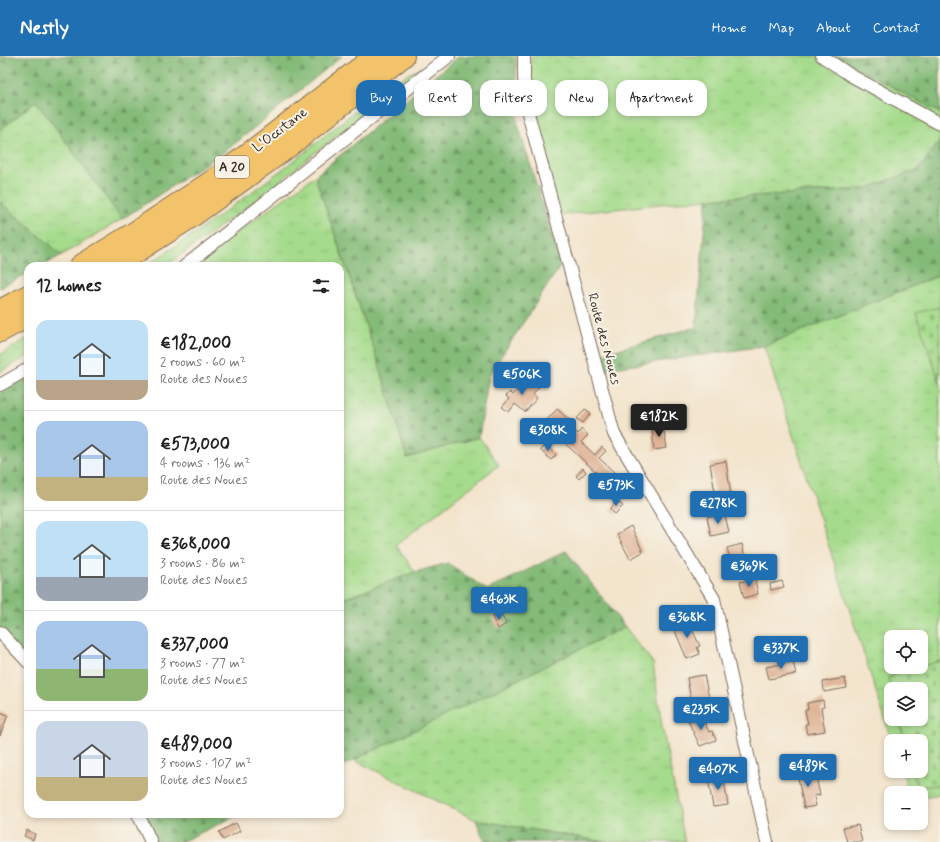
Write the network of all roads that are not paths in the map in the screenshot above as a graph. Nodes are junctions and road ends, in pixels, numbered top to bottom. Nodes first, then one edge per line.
1 (376, 56) edge
2 (403, 56) edge
3 (449, 56) edge
4 (524, 56) edge
5 (822, 56) edge
6 (940, 124) edge
7 (88, 262) edge
8 (120, 262) edge
9 (190, 262) edge
10 (24, 298) edge
11 (0, 311) edge
12 (24, 318) edge
13 (0, 331) edge
14 (24, 371) edge
15 (0, 385) edge
16 (0, 632) edge
17 (24, 658) edge
18 (140, 818) edge
19 (151, 842) edge
20 (767, 842) edge

1 - 7 highway, L'Occitane / A 20
2 - 8 highway, L'Occitane / A 20
3 - 9 street
4 - 20 street, Route des Noues
5 - 6 street
10 - 11 highway
12 - 13 highway
14 - 15 street
16 - 17 street
18 - 19 street

